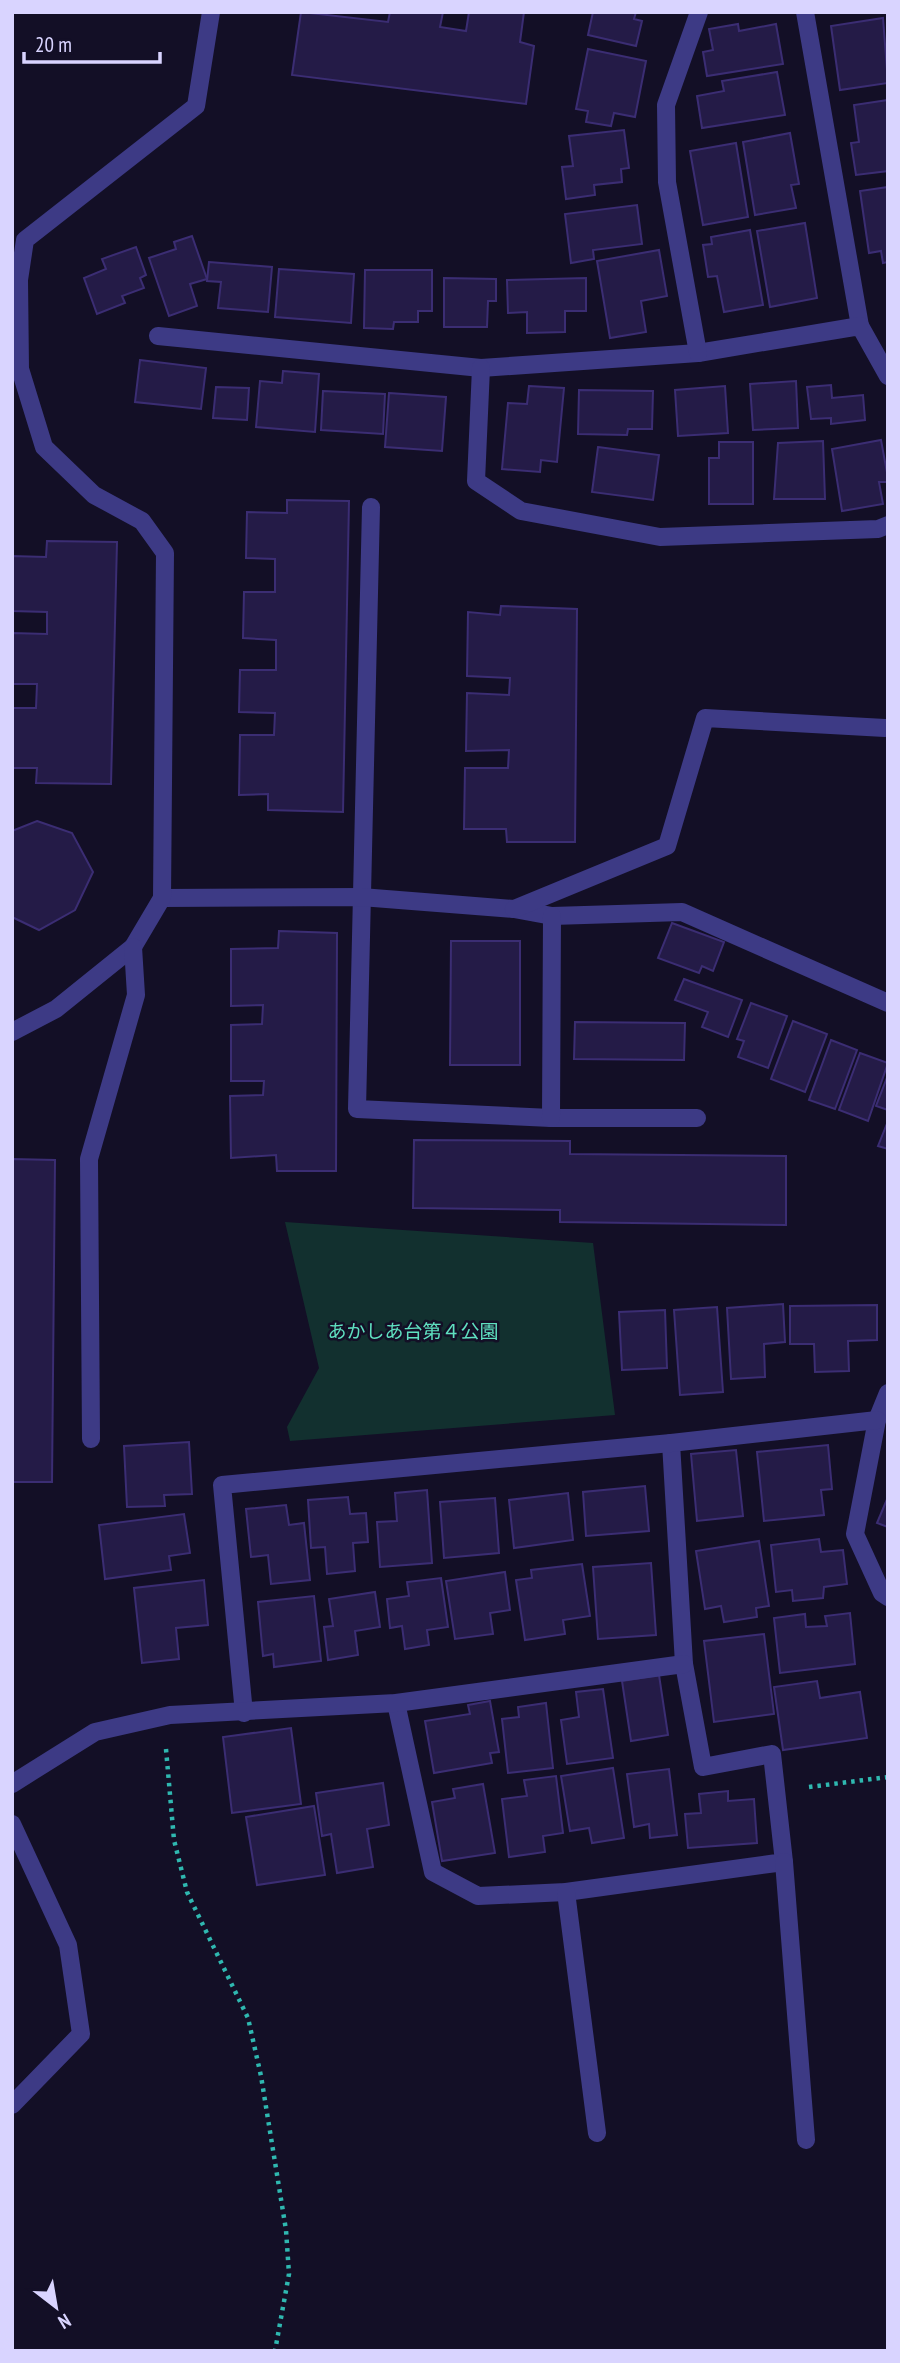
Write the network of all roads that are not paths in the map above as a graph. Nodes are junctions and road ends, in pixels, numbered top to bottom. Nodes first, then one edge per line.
1 (211, 12) edge
2 (699, 12) edge
3 (805, 12) edge
4 (860, 326) junction
5 (158, 336) dead end
6 (698, 354) junction
7 (481, 368) junction
8 (888, 376) edge
9 (371, 507) dead end
10 (888, 525) edge
11 (885, 728) dead end
12 (361, 897) junction
13 (162, 898) junction
14 (514, 909) junction
15 (552, 916) junction
16 (133, 947) junction
17 (888, 1003) edge
18 (12, 1032) edge
19 (551, 1118) junction
20 (697, 1118) dead end
21 (888, 1393) edge
22 (877, 1420) junction
23 (91, 1439) dead end
24 (671, 1443) junction
25 (888, 1597) edge
26 (684, 1664) junction
27 (396, 1703) junction
28 (244, 1713) junction
29 (12, 1784) edge
30 (12, 1824) edge
31 (784, 1862) junction
32 (566, 1892) junction
33 (12, 2105) edge
34 (597, 2133) dead end
35 (806, 2140) dead end

1 - 13 street
2 - 6 street
3 - 4 street
4 - 6 street
4 - 8 street
5 - 7 street
6 - 7 street
7 - 10 street
9 - 12 street
11 - 14 street
12 - 13 street
12 - 14 street
12 - 19 street
13 - 16 street
14 - 15 street
15 - 17 street
15 - 19 street
16 - 18 street
16 - 23 street
19 - 20 street
21 - 22 street
22 - 24 street
22 - 25 street
24 - 26 street
24 - 28 street
26 - 27 street
26 - 31 street
27 - 28 street
27 - 32 street
28 - 29 street
30 - 33 street
31 - 32 street
31 - 35 street
32 - 34 street

